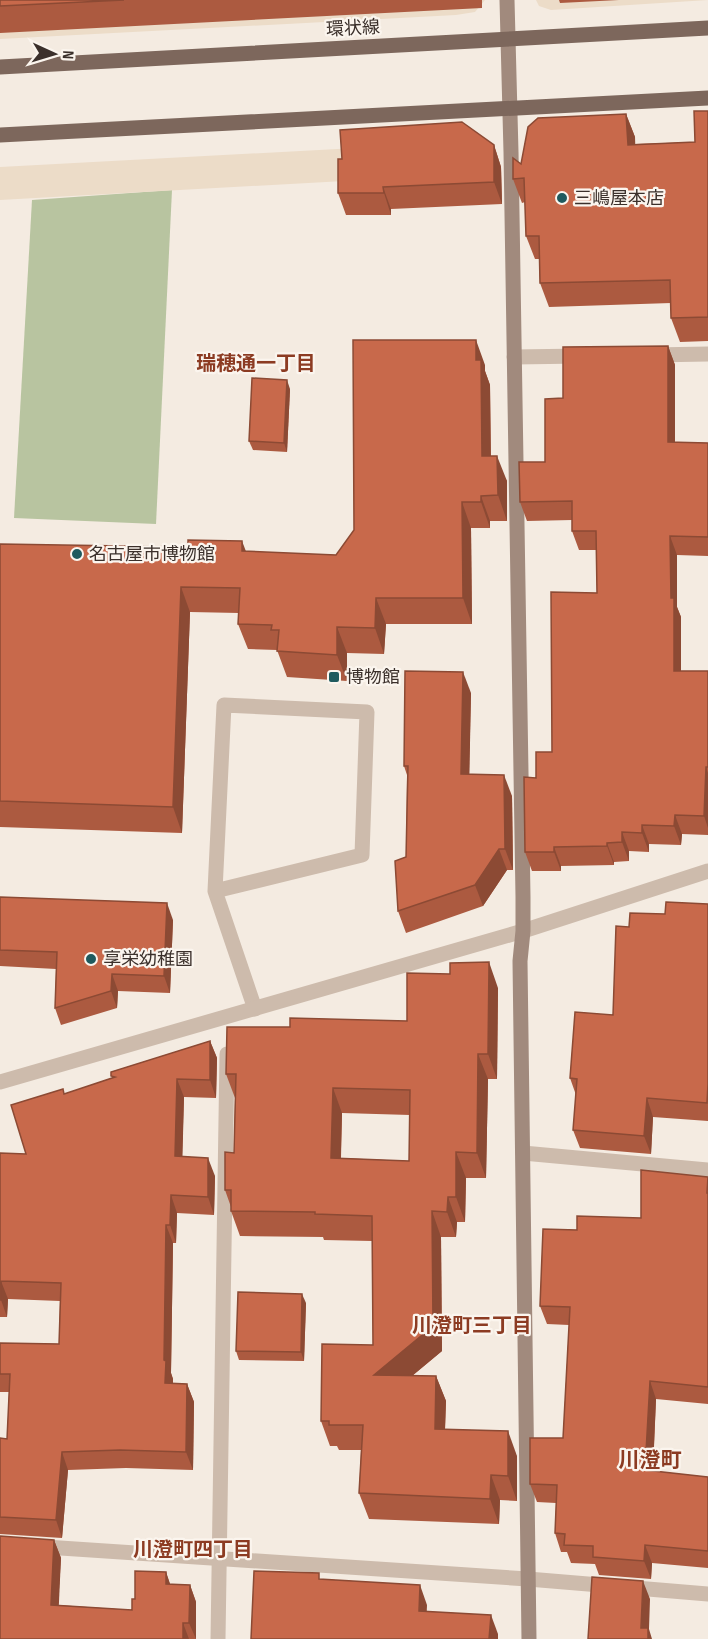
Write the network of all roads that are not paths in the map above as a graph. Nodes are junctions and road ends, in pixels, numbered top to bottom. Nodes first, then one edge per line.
1 (507, 0) edge
2 (708, 28) edge
3 (507, 39) junction
4 (0, 67) edge
5 (708, 98) edge
6 (510, 109) junction
7 (0, 135) edge
8 (708, 354) edge
9 (639, 355) edge
10 (594, 356) edge
11 (514, 357) junction
12 (708, 871) edge
13 (215, 891) junction
14 (523, 931) junction
15 (255, 1009) junction
16 (227, 1017) junction
17 (0, 1082) edge
18 (523, 1153) junction
19 (708, 1170) edge
20 (0, 1544) edge
21 (219, 1560) junction
22 (528, 1579) junction
23 (708, 1594) edge
24 (218, 1639) edge
25 (529, 1639) edge

1 - 3 street
2 - 3 main road, 環状線
3 - 4 main road, 環状線
3 - 6 street
5 - 6 main road
6 - 7 main road
6 - 11 street
8 - 9 street
10 - 11 street
11 - 14 street
12 - 14 street
13 - 13 street
13 - 15 street
14 - 15 street
14 - 18 street
15 - 16 street
16 - 17 street
16 - 21 street
18 - 19 street
18 - 22 street
20 - 21 street
21 - 22 street
21 - 24 street
22 - 23 street
22 - 25 street

